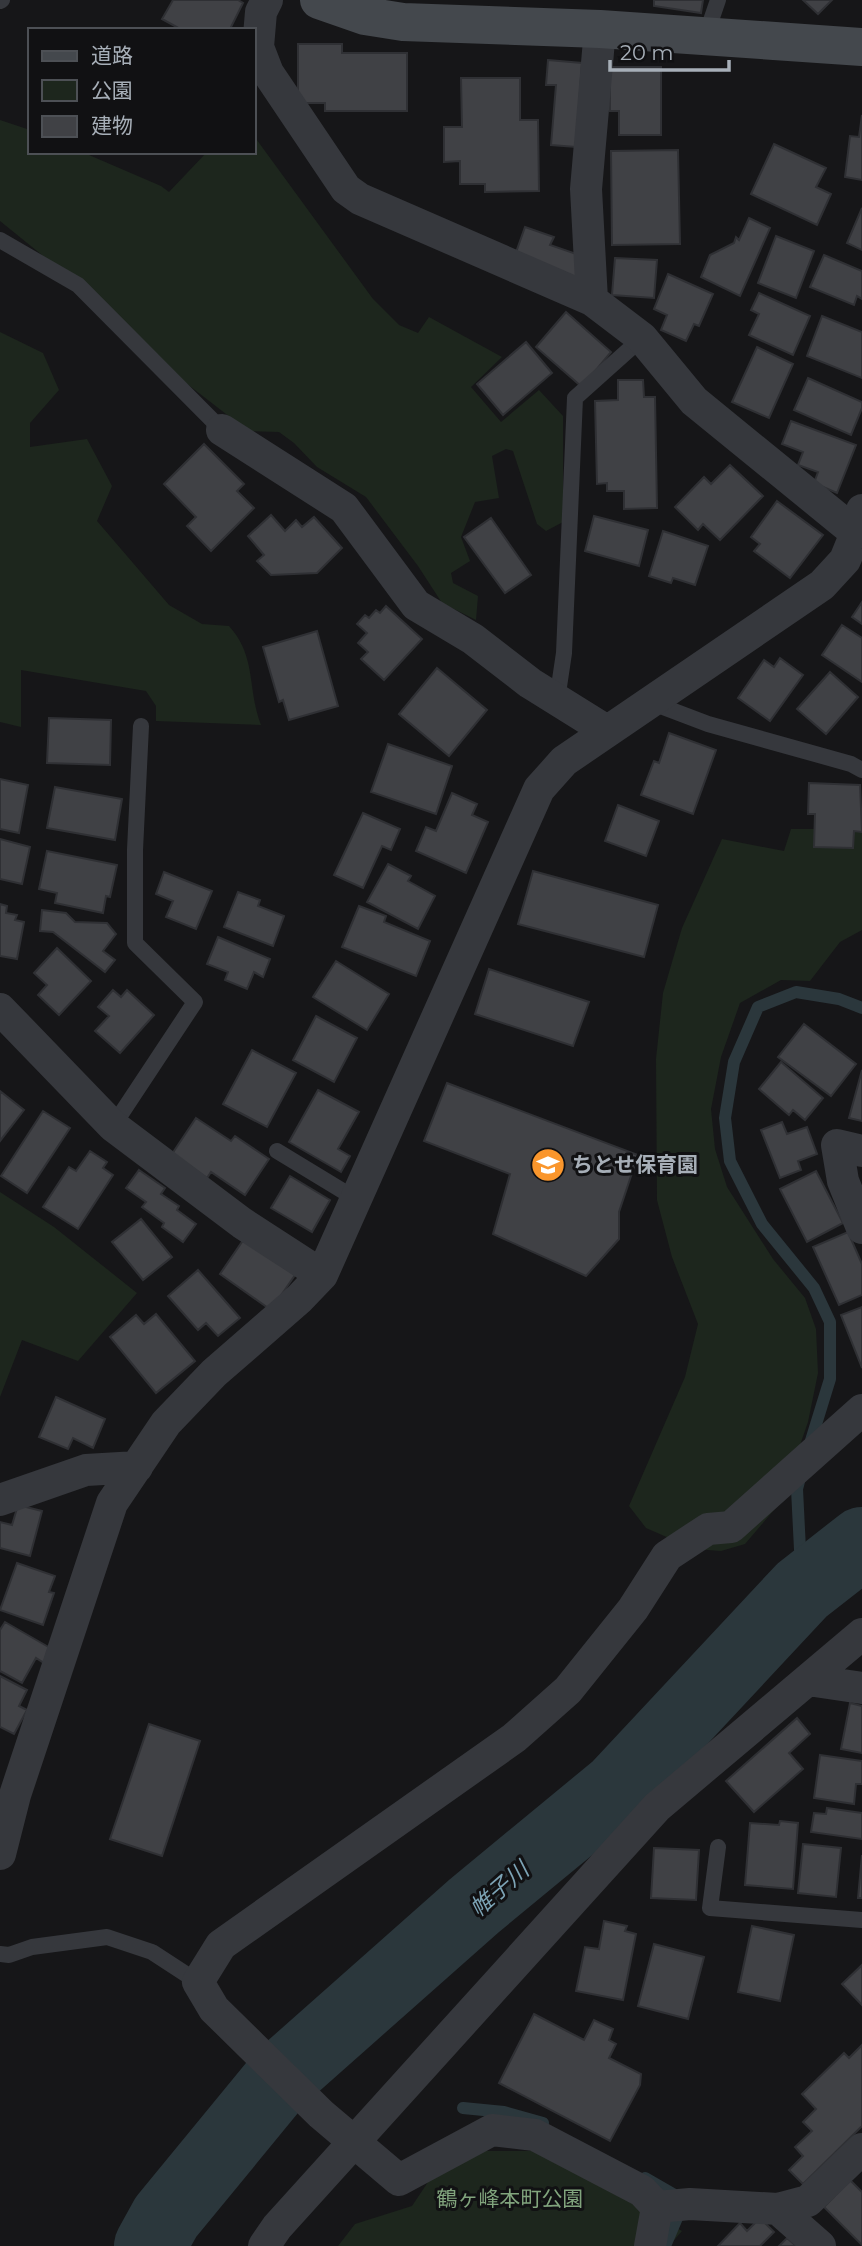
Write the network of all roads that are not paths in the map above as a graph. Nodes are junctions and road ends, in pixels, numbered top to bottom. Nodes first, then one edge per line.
1 (267, 0) edge
2 (318, 0) edge
3 (718, 0) edge
4 (600, 29) junction
5 (705, 38) junction
6 (862, 47) edge
7 (0, 240) edge
8 (592, 300) junction
9 (642, 338) junction
10 (222, 430) joint
11 (859, 521) edge
12 (557, 700) junction
13 (650, 702) junction
14 (141, 726) dead end
15 (607, 731) junction
16 (862, 770) edge
17 (0, 1009) edge
18 (113, 1126) junction
19 (277, 1151) dead end
20 (862, 1151) edge
21 (356, 1199) junction
22 (862, 1228) edge
23 (322, 1275) junction
24 (862, 1410) edge
25 (137, 1467) junction
26 (0, 1500) edge
27 (862, 1634) edge
28 (808, 1680) junction
29 (862, 1688) edge
30 (8, 1787) edge
31 (718, 1847) dead end
32 (0, 1854) edge
33 (862, 1920) edge
34 (0, 1954) edge
35 (198, 1982) junction
36 (354, 2141) junction
37 (862, 2149) edge
38 (672, 2206) junction
39 (778, 2209) junction
40 (264, 2246) edge
41 (650, 2246) edge
42 (820, 2246) edge

1 - 8 street
2 - 4 street
3 - 5 lane
4 - 5 street
4 - 8 street
5 - 6 street
7 - 10 lane
8 - 9 street
9 - 11 street
9 - 12 lane
10 - 12 street
11 - 13 street
12 - 15 street
13 - 15 street
13 - 16 lane
14 - 18 lane
15 - 21 street
17 - 18 street
18 - 23 street
19 - 21 lane
20 - 22 street
21 - 23 street
23 - 25 street
24 - 35 street
25 - 26 street
25 - 30 street
27 - 28 street
28 - 29 street
28 - 36 street
30 - 32 street
31 - 33 lane
34 - 35 lane
35 - 36 street
36 - 38 street
36 - 40 street
37 - 39 street
38 - 39 street
38 - 41 street
39 - 42 street

